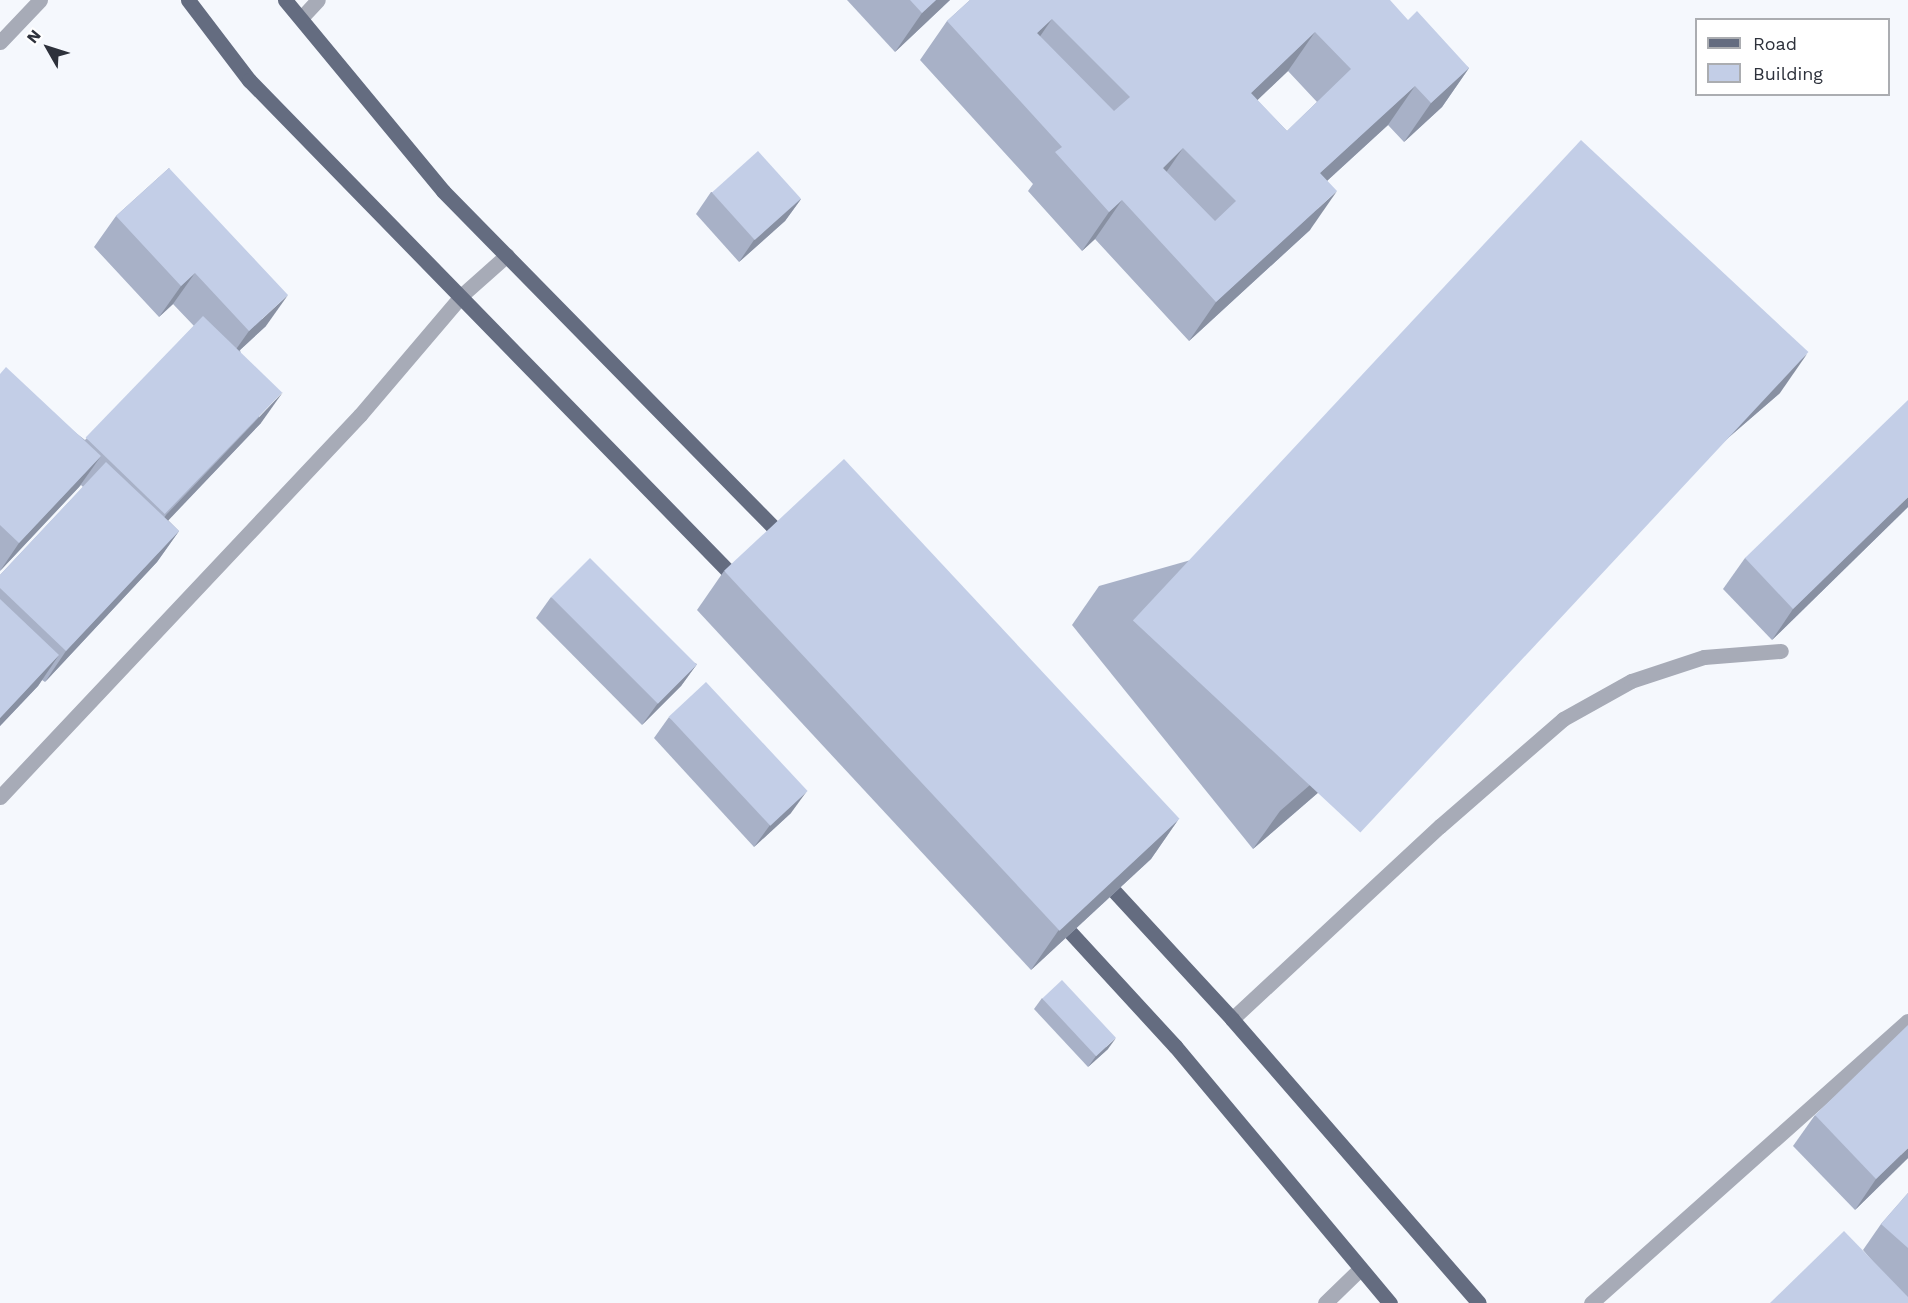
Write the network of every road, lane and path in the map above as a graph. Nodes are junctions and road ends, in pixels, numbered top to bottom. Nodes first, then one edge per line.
1 (40, 0) edge
2 (188, 0) edge
3 (285, 0) edge
4 (318, 0) edge
5 (302, 17) junction
6 (0, 42) edge
7 (507, 255) junction
8 (462, 295) junction
9 (779, 533) edge
10 (733, 576) edge
11 (1781, 651) dead end
12 (0, 796) edge
13 (1115, 892) edge
14 (1071, 933) edge
15 (1232, 1019) junction
16 (1908, 1021) edge
17 (1360, 1269) junction
18 (1325, 1303) edge
19 (1390, 1303) edge
20 (1479, 1303) edge
21 (1591, 1303) edge

1 - 6 street
2 - 8 main road
3 - 5 main road
4 - 5 street
5 - 7 main road
7 - 8 street
7 - 9 main road
8 - 10 main road
8 - 12 street
11 - 15 street
13 - 15 main road
14 - 17 main road
15 - 20 main road
16 - 21 street
17 - 18 street
17 - 19 main road

